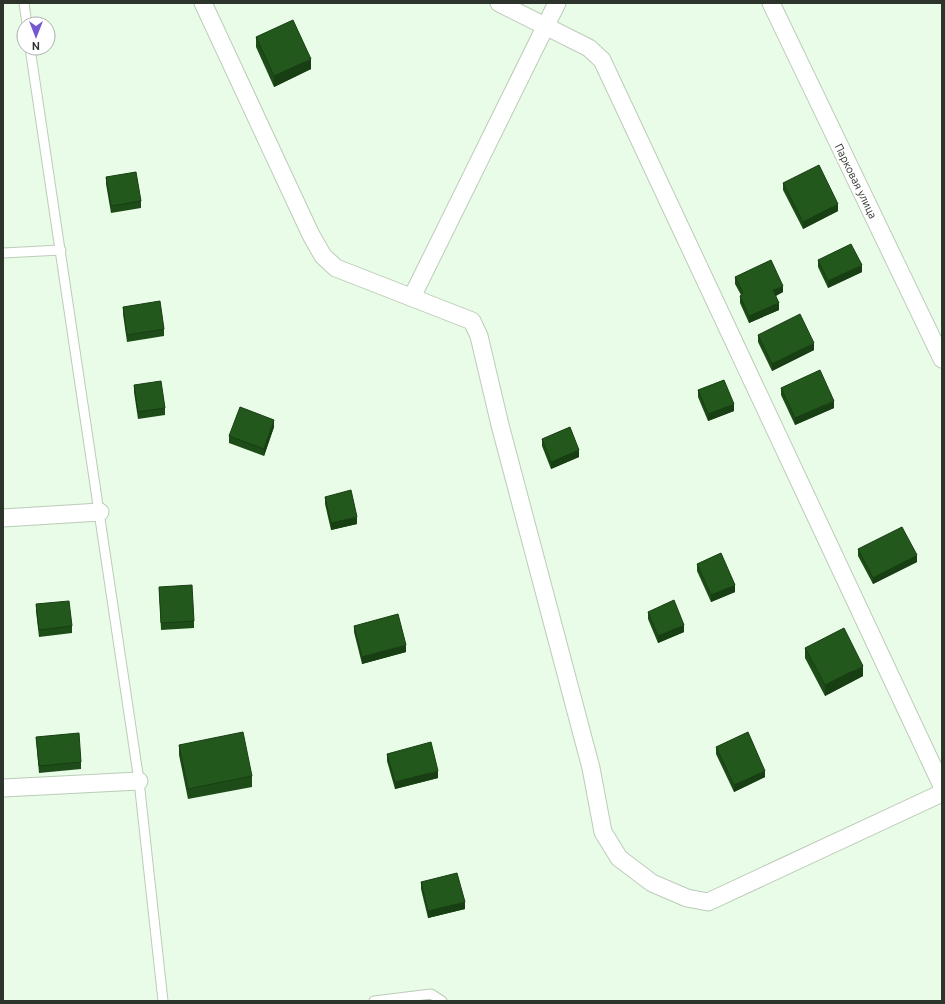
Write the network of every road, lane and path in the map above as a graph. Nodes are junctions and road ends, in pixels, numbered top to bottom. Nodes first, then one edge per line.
1 (24, 3) edge
2 (203, 3) edge
3 (499, 3) edge
4 (557, 3) edge
5 (771, 3) edge
6 (26, 16) edge
7 (547, 26) junction
8 (31, 56) edge
9 (61, 250) junction
10 (3, 253) edge
11 (412, 297) junction
12 (942, 359) edge
13 (100, 512) junction
14 (3, 518) edge
15 (138, 781) junction
16 (942, 786) edge
17 (3, 788) edge
18 (942, 793) edge
19 (163, 1001) edge
20 (374, 1001) edge
21 (442, 1001) edge

1 - 6 lane
2 - 11 street
3 - 7 street
4 - 7 street
5 - 12 street, Парковая улица
7 - 11 street
7 - 16 street
8 - 9 lane
9 - 10 lane
9 - 13 lane
11 - 18 street
13 - 14 street
13 - 15 lane
15 - 17 street
15 - 19 lane
20 - 21 lane

